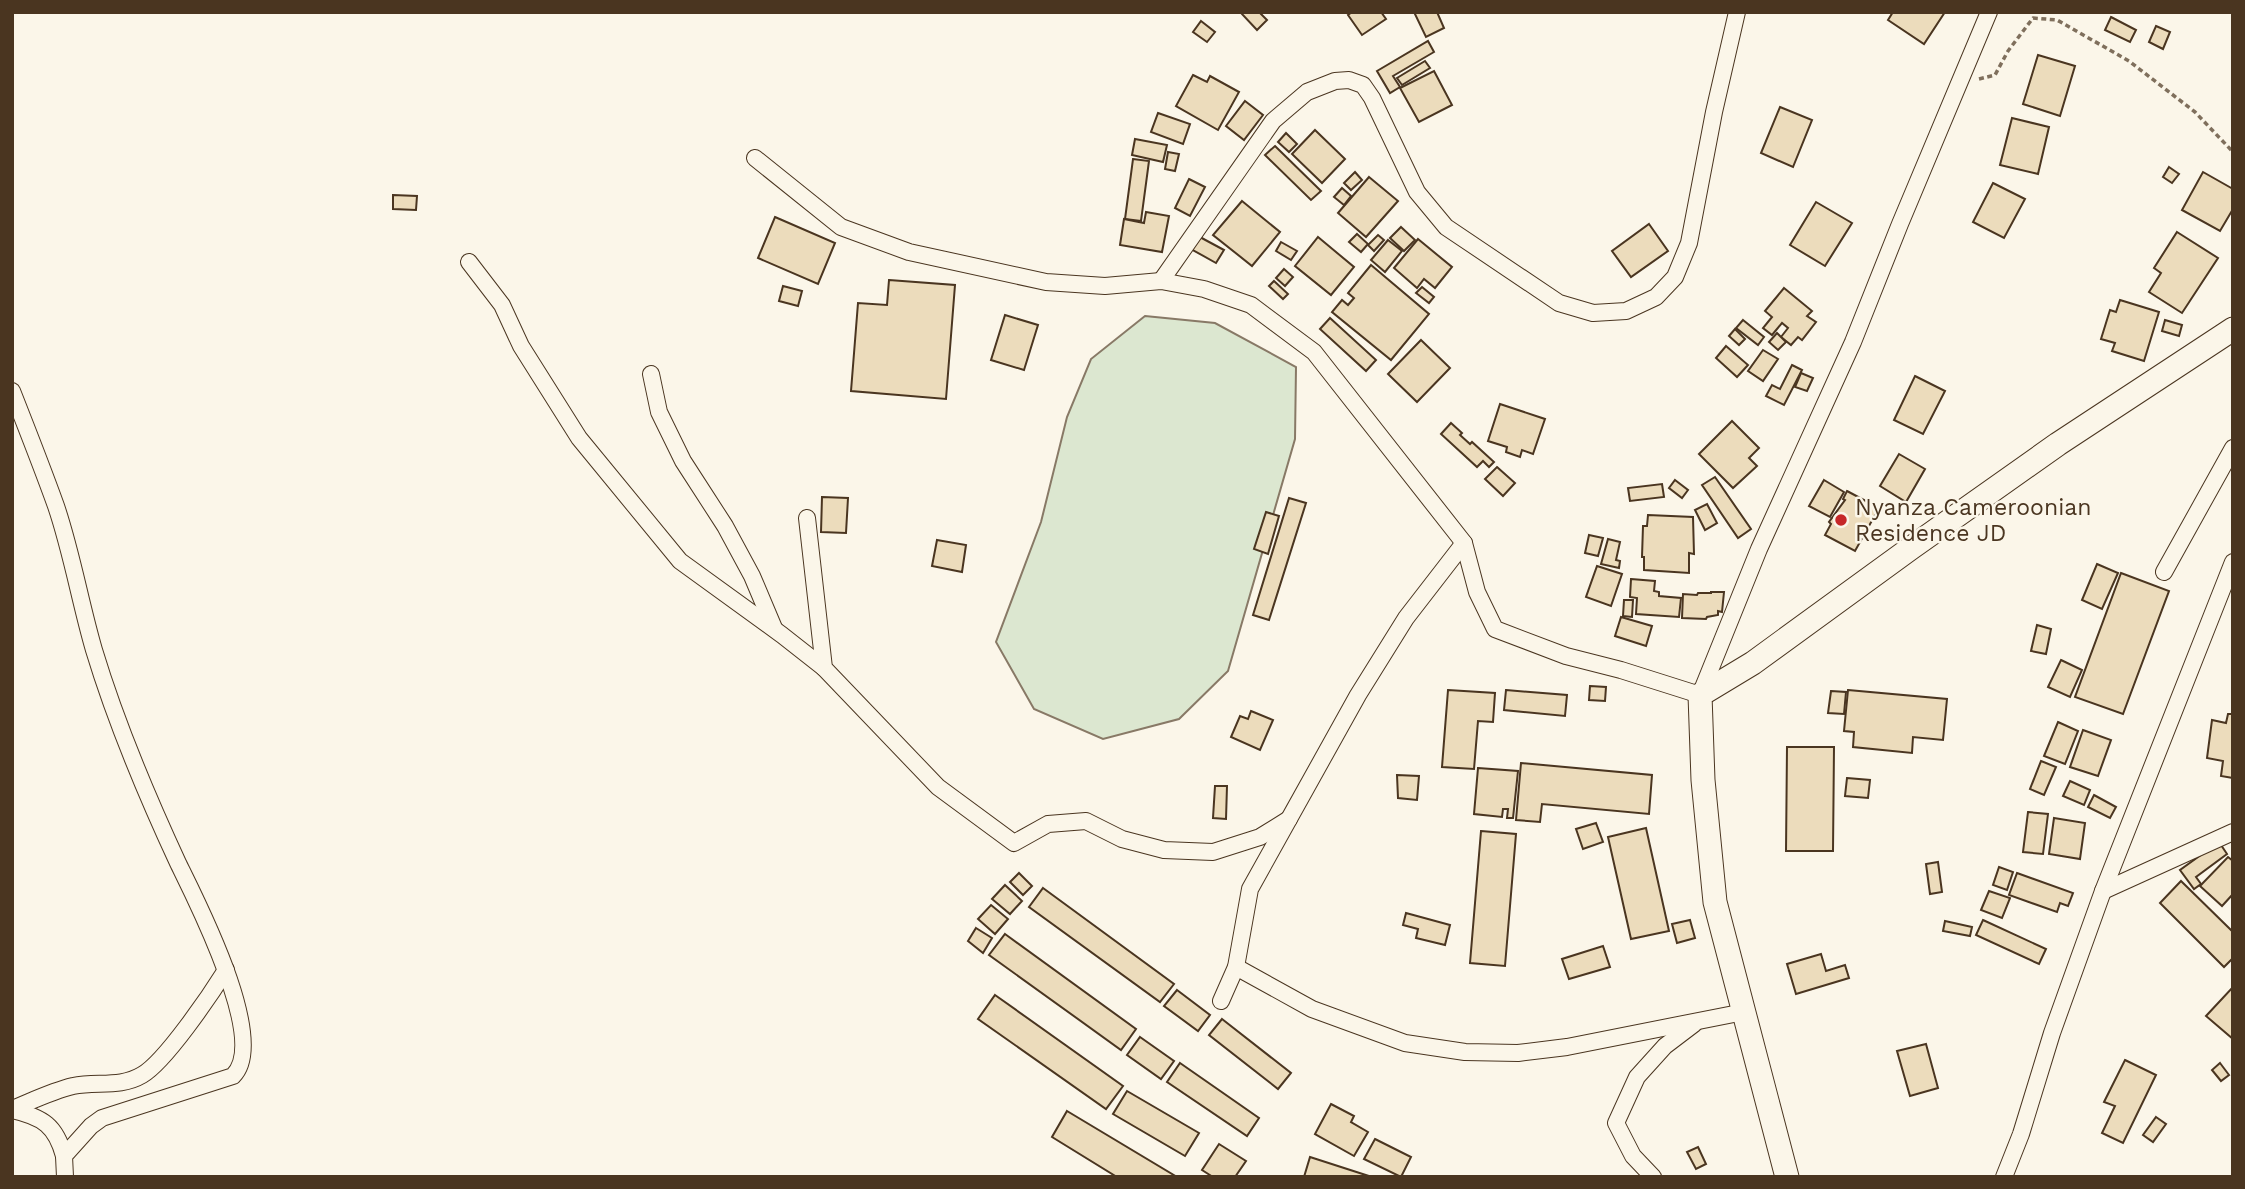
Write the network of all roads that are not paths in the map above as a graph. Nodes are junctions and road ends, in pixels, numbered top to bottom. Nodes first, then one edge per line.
1 (1737, 12) edge
2 (1989, 12) edge
3 (755, 158) dead end
4 (469, 262) dead end
5 (1161, 281) junction
6 (2233, 329) edge
7 (651, 374) dead end
8 (12, 391) edge
9 (2233, 448) edge
10 (807, 518) dead end
11 (1464, 543) junction
12 (2233, 562) edge
13 (2164, 572) dead end
14 (775, 630) junction
15 (824, 668) junction
16 (1700, 695) junction
17 (1289, 819) junction
18 (2233, 832) edge
19 (2103, 891) junction
20 (1236, 967) junction
21 (226, 970) junction
22 (1221, 1001) dead end
23 (1744, 1012) junction
24 (1699, 1021) junction
25 (12, 1109) edge
26 (64, 1156) junction
27 (65, 1177) edge
28 (1653, 1177) edge
29 (1787, 1177) edge
30 (2004, 1177) edge

1 - 5 street
2 - 16 street
3 - 5 street
4 - 14 street
5 - 11 street
6 - 16 main road
7 - 14 street
8 - 21 street
9 - 13 street
10 - 15 street
11 - 16 street
11 - 17 street
12 - 19 street
14 - 15 street
15 - 17 street
16 - 23 main road
17 - 20 street
18 - 19 street
19 - 30 street
20 - 22 street
20 - 24 street
21 - 25 street
21 - 26 street
23 - 24 street
23 - 29 main road
24 - 28 street
25 - 26 street
26 - 27 street

